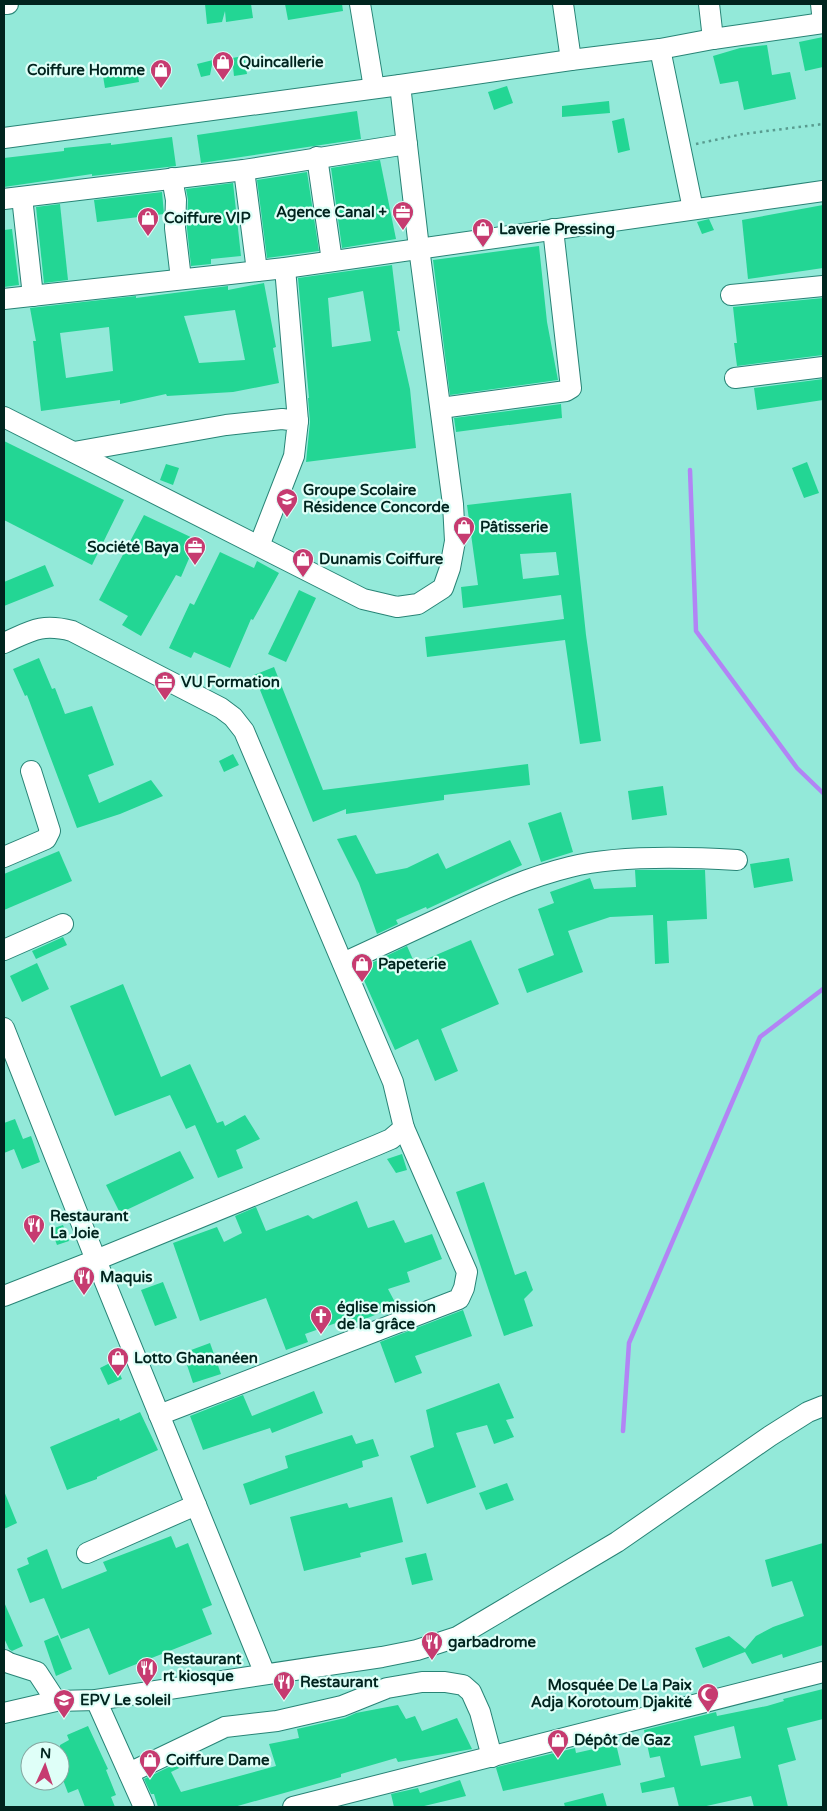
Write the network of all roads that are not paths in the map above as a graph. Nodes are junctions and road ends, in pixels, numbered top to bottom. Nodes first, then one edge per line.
1 (4, 4) edge
2 (8, 4) edge
3 (360, 4) edge
4 (563, 4) edge
5 (709, 4) edge
6 (821, 4) edge
7 (823, 23) edge
8 (713, 39) junction
9 (660, 49) junction
10 (571, 60) junction
11 (400, 85) junction
12 (374, 88) junction
13 (4, 138) edge
14 (407, 144) junction
15 (317, 157) junction
16 (244, 170) junction
17 (172, 178) junction
18 (823, 191) edge
19 (13, 198) edge
20 (694, 209) junction
21 (554, 230) junction
22 (419, 248) junction
23 (332, 261) junction
24 (285, 268) junction
25 (257, 271) junction
26 (182, 279) junction
27 (823, 286) edge
28 (731, 295) dead end
29 (33, 296) junction
30 (4, 299) edge
31 (823, 367) edge
32 (735, 378) dead end
33 (441, 408) junction
34 (4, 417) edge
35 (298, 421) junction
36 (74, 452) junction
37 (259, 546) junction
38 (4, 643) edge
39 (31, 771) dead end
40 (4, 857) edge
41 (737, 860) dead end
42 (63, 924) dead end
43 (4, 950) edge
44 (342, 963) junction
45 (4, 1028) edge
46 (404, 1128) junction
47 (96, 1260) junction
48 (4, 1296) edge
49 (823, 1406) edge
50 (159, 1414) junction
51 (196, 1505) junction
52 (87, 1553) dead end
53 (4, 1660) edge
54 (823, 1672) edge
55 (265, 1674) junction
56 (96, 1700) junction
57 (56, 1701) junction
58 (7, 1714) edge
59 (492, 1757) junction
60 (129, 1773) junction
61 (144, 1807) edge
62 (293, 1807) edge

1 - 2 street
3 - 12 street
4 - 10 street
5 - 8 street
6 - 7 street
7 - 8 street
8 - 9 street
9 - 10 street
9 - 20 street
10 - 11 street
11 - 12 street
11 - 14 street
12 - 13 street
14 - 15 street
14 - 22 street
15 - 16 street
15 - 23 street
16 - 17 street
16 - 25 street
17 - 19 street
17 - 26 street
18 - 20 street
19 - 29 street
20 - 21 street
21 - 22 street
21 - 33 street
22 - 23 street
22 - 33 street
23 - 24 street
24 - 25 street
24 - 35 street
25 - 26 street
26 - 29 street
27 - 28 street
29 - 30 street
31 - 32 street
33 - 37 street
34 - 36 street
35 - 36 street
35 - 37 street
36 - 37 street
38 - 44 street
39 - 40 street
41 - 44 street
42 - 43 street
44 - 46 street
45 - 47 street
46 - 47 street
46 - 50 street
47 - 48 street
47 - 50 street
49 - 55 street
50 - 51 street
51 - 52 street
51 - 55 street
53 - 57 street
54 - 59 street
55 - 56 street
56 - 57 street
56 - 60 street
57 - 58 street
59 - 60 street
59 - 62 street
60 - 61 street

